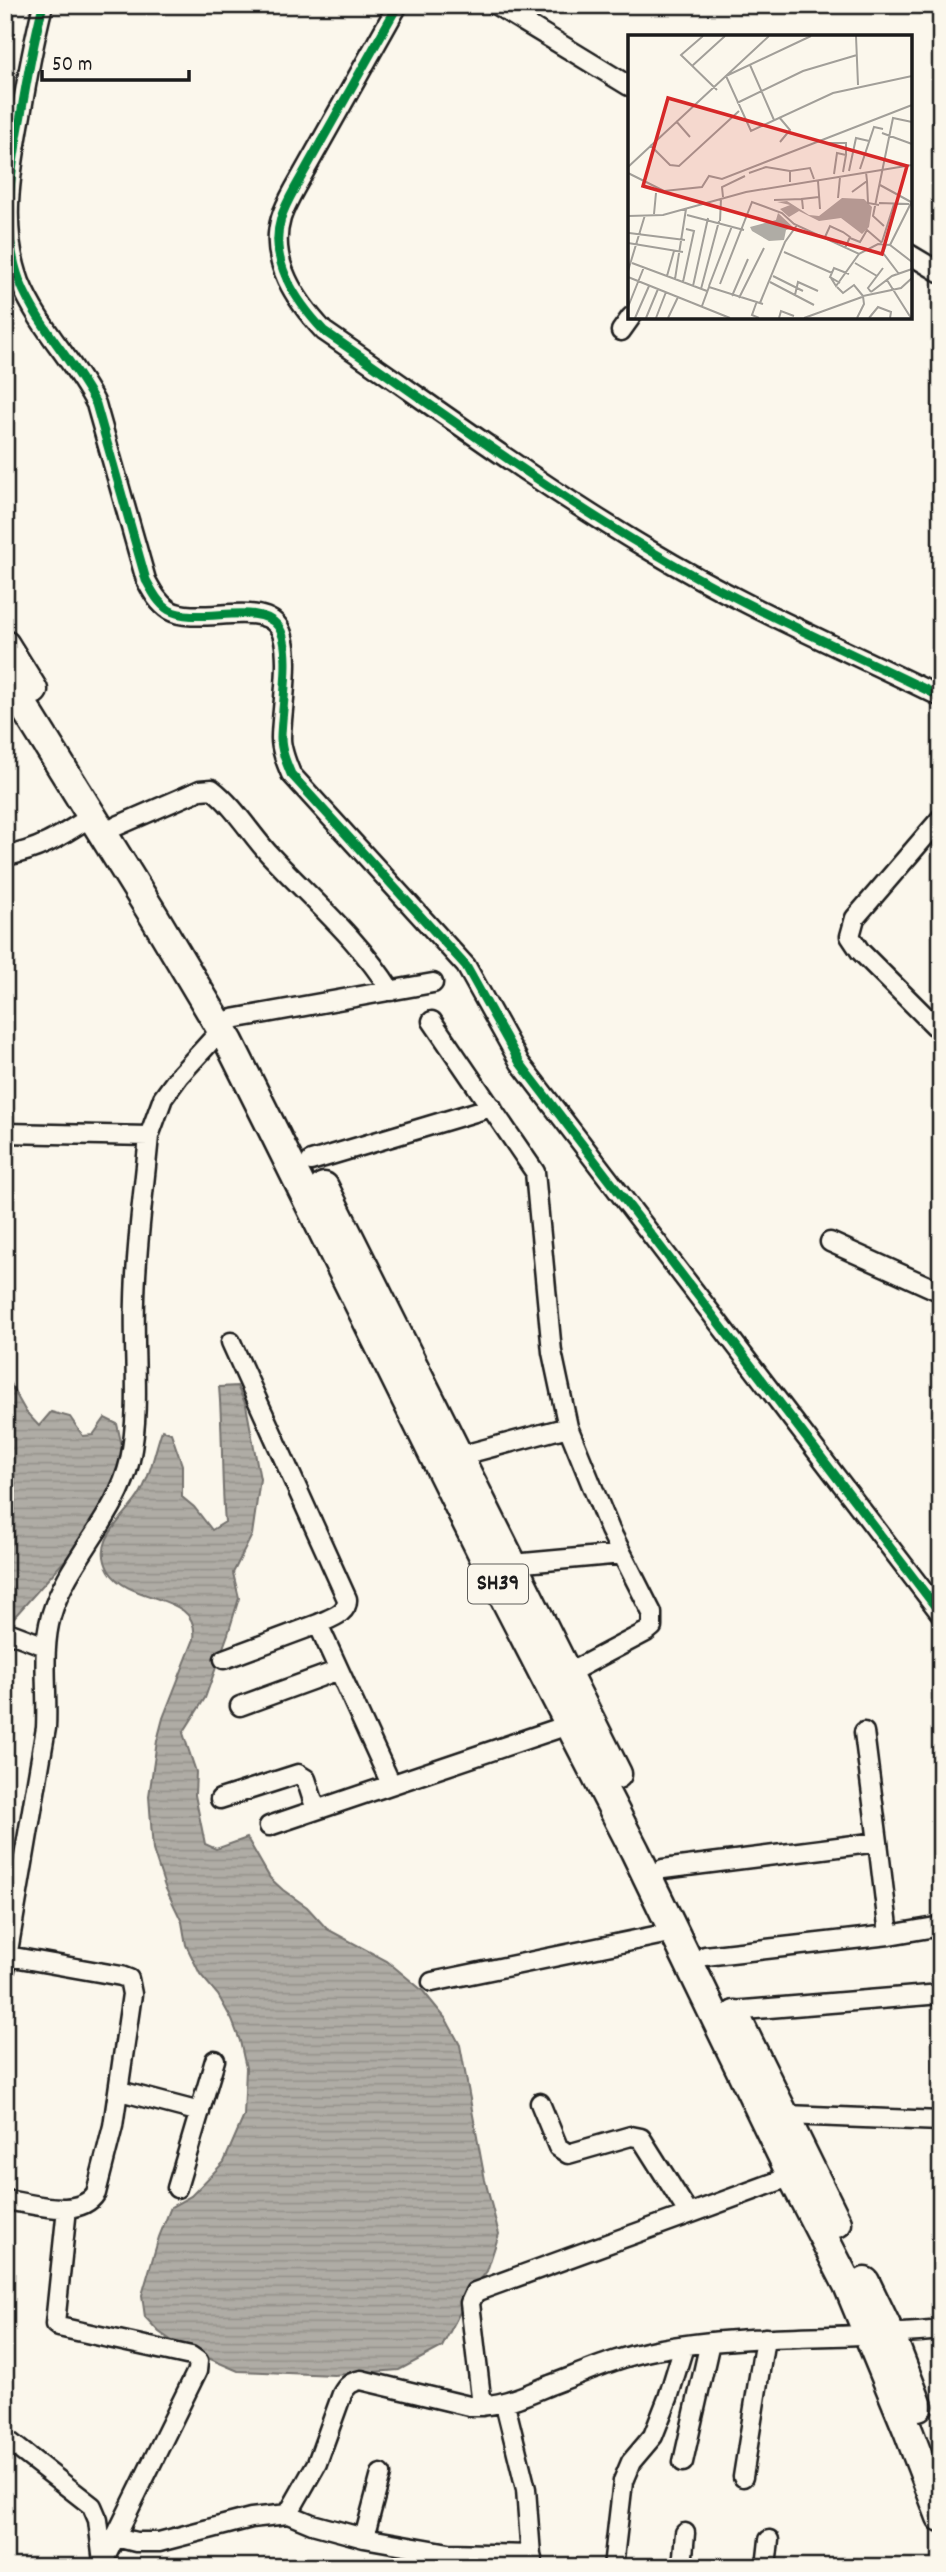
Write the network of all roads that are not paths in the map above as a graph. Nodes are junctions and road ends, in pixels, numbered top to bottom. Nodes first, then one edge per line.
1 (43, 5) edge
2 (398, 5) edge
3 (496, 5) edge
4 (628, 85) edge
5 (911, 255) edge
6 (941, 273) edge
7 (5, 645) edge
8 (5, 676) edge
9 (941, 697) edge
10 (941, 818) edge
11 (105, 821) junction
12 (5, 856) edge
13 (433, 983) dead end
14 (391, 991) junction
15 (432, 1021) dead end
16 (227, 1025) junction
17 (941, 1032) edge
18 (492, 1107) junction
19 (5, 1133) edge
20 (149, 1136) junction
21 (311, 1161) junction
22 (830, 1242) dead end
23 (941, 1292) edge
24 (231, 1342) dead end
25 (568, 1427) junction
26 (459, 1456) junction
27 (622, 1554) junction
28 (513, 1564) junction
29 (941, 1615) edge
30 (318, 1624) junction
31 (5, 1631) edge
32 (45, 1646) junction
33 (224, 1659) dead end
34 (339, 1670) junction
35 (558, 1678) junction
36 (240, 1706) dead end
37 (570, 1724) junction
38 (864, 1732) dead end
39 (391, 1784) junction
40 (220, 1799) dead end
41 (316, 1810) junction
42 (269, 1826) dead end
43 (878, 1842) junction
44 (663, 1868) junction
45 (941, 1926) edge
46 (674, 1933) junction
47 (889, 1935) junction
48 (705, 1956) junction
49 (6, 1963) edge
50 (432, 1982) dead end
51 (941, 1994) edge
52 (733, 2011) junction
53 (215, 2060) dead end
54 (120, 2091) junction
55 (540, 2104) dead end
56 (200, 2112) junction
57 (786, 2115) junction
58 (941, 2122) edge
59 (792, 2176) junction
60 (177, 2188) dead end
61 (5, 2200) edge
62 (66, 2208) junction
63 (689, 2214) junction
64 (941, 2330) edge
65 (879, 2336) junction
66 (765, 2338) junction
67 (710, 2342) junction
68 (684, 2346) junction
69 (505, 2403) junction
70 (482, 2406) junction
71 (5, 2438) edge
72 (683, 2462) dead end
73 (941, 2466) edge
74 (381, 2474) dead end
75 (743, 2477) dead end
76 (288, 2514) junction
77 (941, 2517) edge
78 (685, 2533) dead end
79 (116, 2537) junction
80 (364, 2538) junction
81 (769, 2540) dead end
82 (533, 2561) edge
83 (103, 2565) edge
84 (614, 2567) edge
85 (682, 2567) edge
86 (766, 2567) edge

1 - 29 street
2 - 9 street
3 - 4 street
5 - 6 street
7 - 11 main road, SH39
8 - 11 main road, SH39
10 - 17 street
11 - 12 street
11 - 14 street
11 - 16 main road, SH39
13 - 14 street
14 - 16 street
15 - 18 street
16 - 20 street
16 - 21 main road, SH39
16 - 35 main road, SH39
18 - 21 street
18 - 25 street
19 - 20 street
20 - 32 street
21 - 26 main road, SH39
22 - 23 street
24 - 30 street
25 - 26 street
25 - 27 street
26 - 28 main road, SH39
27 - 28 street
27 - 35 street
28 - 35 main road, SH39
30 - 33 street
30 - 34 street
31 - 32 street
32 - 49 street
34 - 36 street
34 - 39 street
35 - 37 main road, SH39
35 - 44 main road, SH39
37 - 39 street
37 - 46 main road, SH39
38 - 43 street
39 - 41 street
40 - 41 street
41 - 42 street
43 - 44 street
43 - 47 street
44 - 48 main road, SH39
45 - 47 street
46 - 50 street
46 - 59 main road, SH39
47 - 48 street
48 - 52 main road, SH39
49 - 54 street
51 - 52 street
52 - 57 main road, SH39
53 - 56 street
54 - 56 street
54 - 62 street
55 - 63 street
56 - 60 street
57 - 58 street
57 - 65 main road, SH39
59 - 63 street
59 - 65 main road, SH39
61 - 62 street
62 - 79 street
63 - 70 street
64 - 65 street
65 - 66 street
65 - 73 main road, SH39
65 - 77 main road, SH39
66 - 67 street
66 - 75 street
67 - 68 street
67 - 72 street
68 - 69 street
68 - 84 street
69 - 70 street
69 - 82 street
70 - 76 street
71 - 83 street
74 - 80 street
76 - 79 street
76 - 80 street
78 - 85 street
79 - 83 street
80 - 82 street
81 - 86 street

